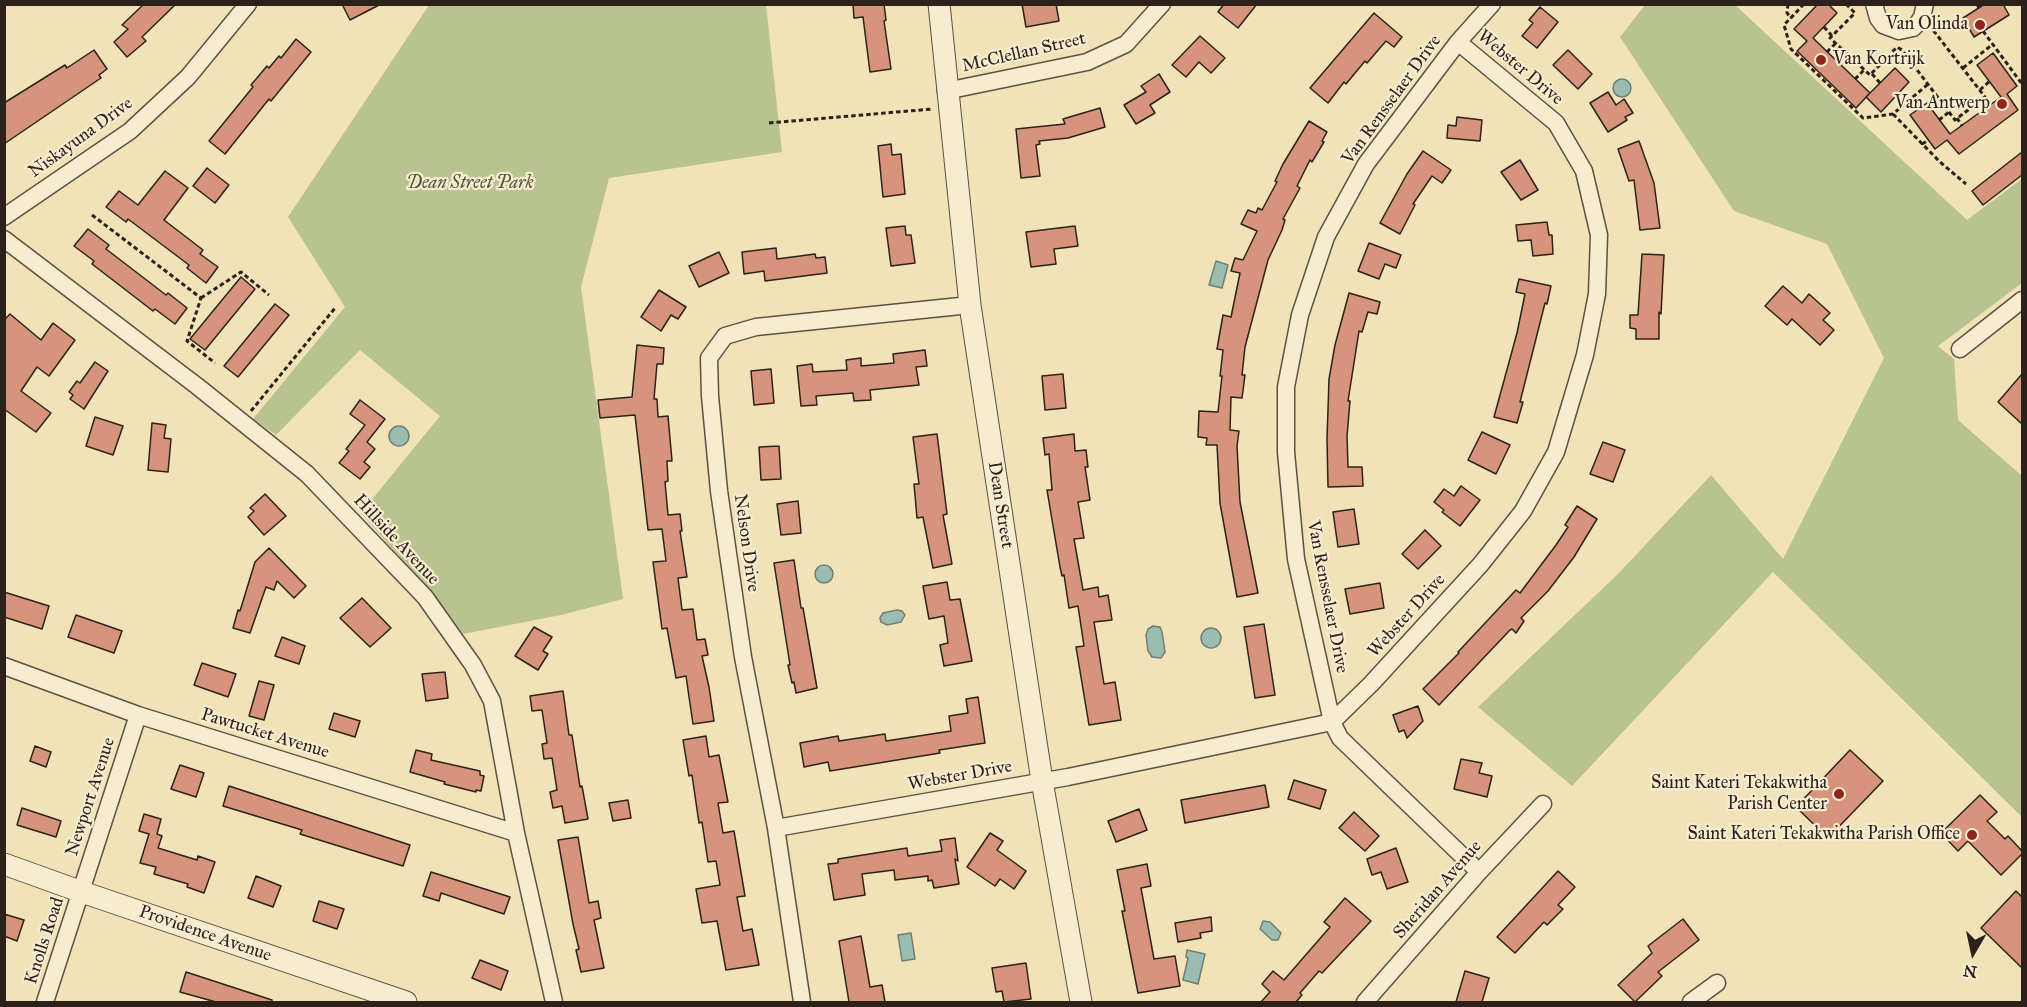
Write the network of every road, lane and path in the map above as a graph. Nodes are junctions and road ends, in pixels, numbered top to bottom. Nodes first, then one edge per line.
1 (248, 4) edge
2 (939, 4) edge
3 (1162, 4) edge
4 (1492, 4) edge
5 (1788, 4) edge
6 (1804, 4) edge
7 (1846, 4) edge
8 (1874, 4) edge
9 (1925, 4) edge
10 (1791, 18) junction
11 (1824, 27) dead end
12 (1933, 29) dead end
13 (1983, 31) dead end
14 (1832, 36) junction
15 (1458, 42) junction
16 (1836, 43) junction
17 (1993, 44) junction
18 (1827, 52) dead end
19 (1962, 68) junction
20 (1864, 70) junction
21 (1872, 74) junction
22 (1855, 79) dead end
23 (1990, 81) dead end
24 (1880, 83) dead end
25 (2022, 84) edge
26 (1927, 85) junction
27 (1979, 90) junction
28 (948, 99) junction
29 (1983, 99) junction
30 (1989, 106) dead end
31 (1949, 112) junction
32 (1893, 114) junction
33 (1957, 118) junction
34 (1940, 120) dead end
35 (769, 123) dead end
36 (1962, 126) dead end
37 (1929, 140) dead end
38 (1922, 144) junction
39 (1966, 184) dead end
40 (92, 215) dead end
41 (4, 217) edge
42 (4, 239) edge
43 (268, 295) dead end
44 (201, 298) junction
45 (2022, 300) edge
46 (970, 305) junction
47 (335, 308) dead end
48 (1959, 349) dead end
49 (215, 363) dead end
50 (242, 422) junction
51 (4, 666) edge
52 (138, 715) junction
53 (1332, 722) junction
54 (1042, 781) junction
55 (1543, 804) dead end
56 (776, 828) junction
57 (516, 833) junction
58 (4, 864) edge
59 (1479, 872) junction
60 (81, 892) junction
61 (1717, 983) dead end
62 (1375, 999) edge
63 (45, 1002) edge
64 (406, 1002) edge
65 (554, 1002) edge
66 (802, 1002) edge
67 (1081, 1002) edge
68 (1691, 1002) edge

1 - 41 street, Niskayuna Drive
2 - 28 street, Dean Street
3 - 28 street, McClellan Street
4 - 15 street, Van Rensselaer Drive
5 - 10 path
6 - 10 path
7 - 14 path
8 - 9 street
10 - 32 path
11 - 14 path
12 - 19 path
13 - 17 path
14 - 16 path
15 - 53 street, Van Rensselaer Drive
15 - 53 street, Webster Drive
16 - 18 path
16 - 20 path
17 - 19 path
17 - 25 path
19 - 27 path
20 - 21 path
20 - 22 path
21 - 24 path
21 - 26 path
23 - 27 path
26 - 31 path
26 - 32 path
27 - 29 path
28 - 35 path
28 - 46 street, Dean Street
29 - 30 path
29 - 33 path
31 - 33 path
31 - 34 path
32 - 38 path
33 - 36 path
37 - 38 path
38 - 39 path
40 - 44 path
42 - 50 street, Hillside Avenue
43 - 44 path
44 - 49 path
45 - 48 street
46 - 54 street, Dean Street
46 - 56 street, Nelson Drive
47 - 50 path
50 - 57 street, Hillside Avenue
51 - 52 street, Pawtucket Avenue
52 - 57 street, Pawtucket Avenue
52 - 60 street, Newport Avenue
53 - 54 street, Webster Drive
53 - 59 street, Van Rensselaer Drive
54 - 56 street, Webster Drive
54 - 67 street, Dean Street
55 - 59 street, Sheridan Avenue
56 - 66 street, Nelson Drive
57 - 65 street, Hillside Avenue
58 - 60 street, Providence Avenue
59 - 62 street, Sheridan Avenue
60 - 63 street, Knolls Road
60 - 64 street, Providence Avenue
61 - 68 street

